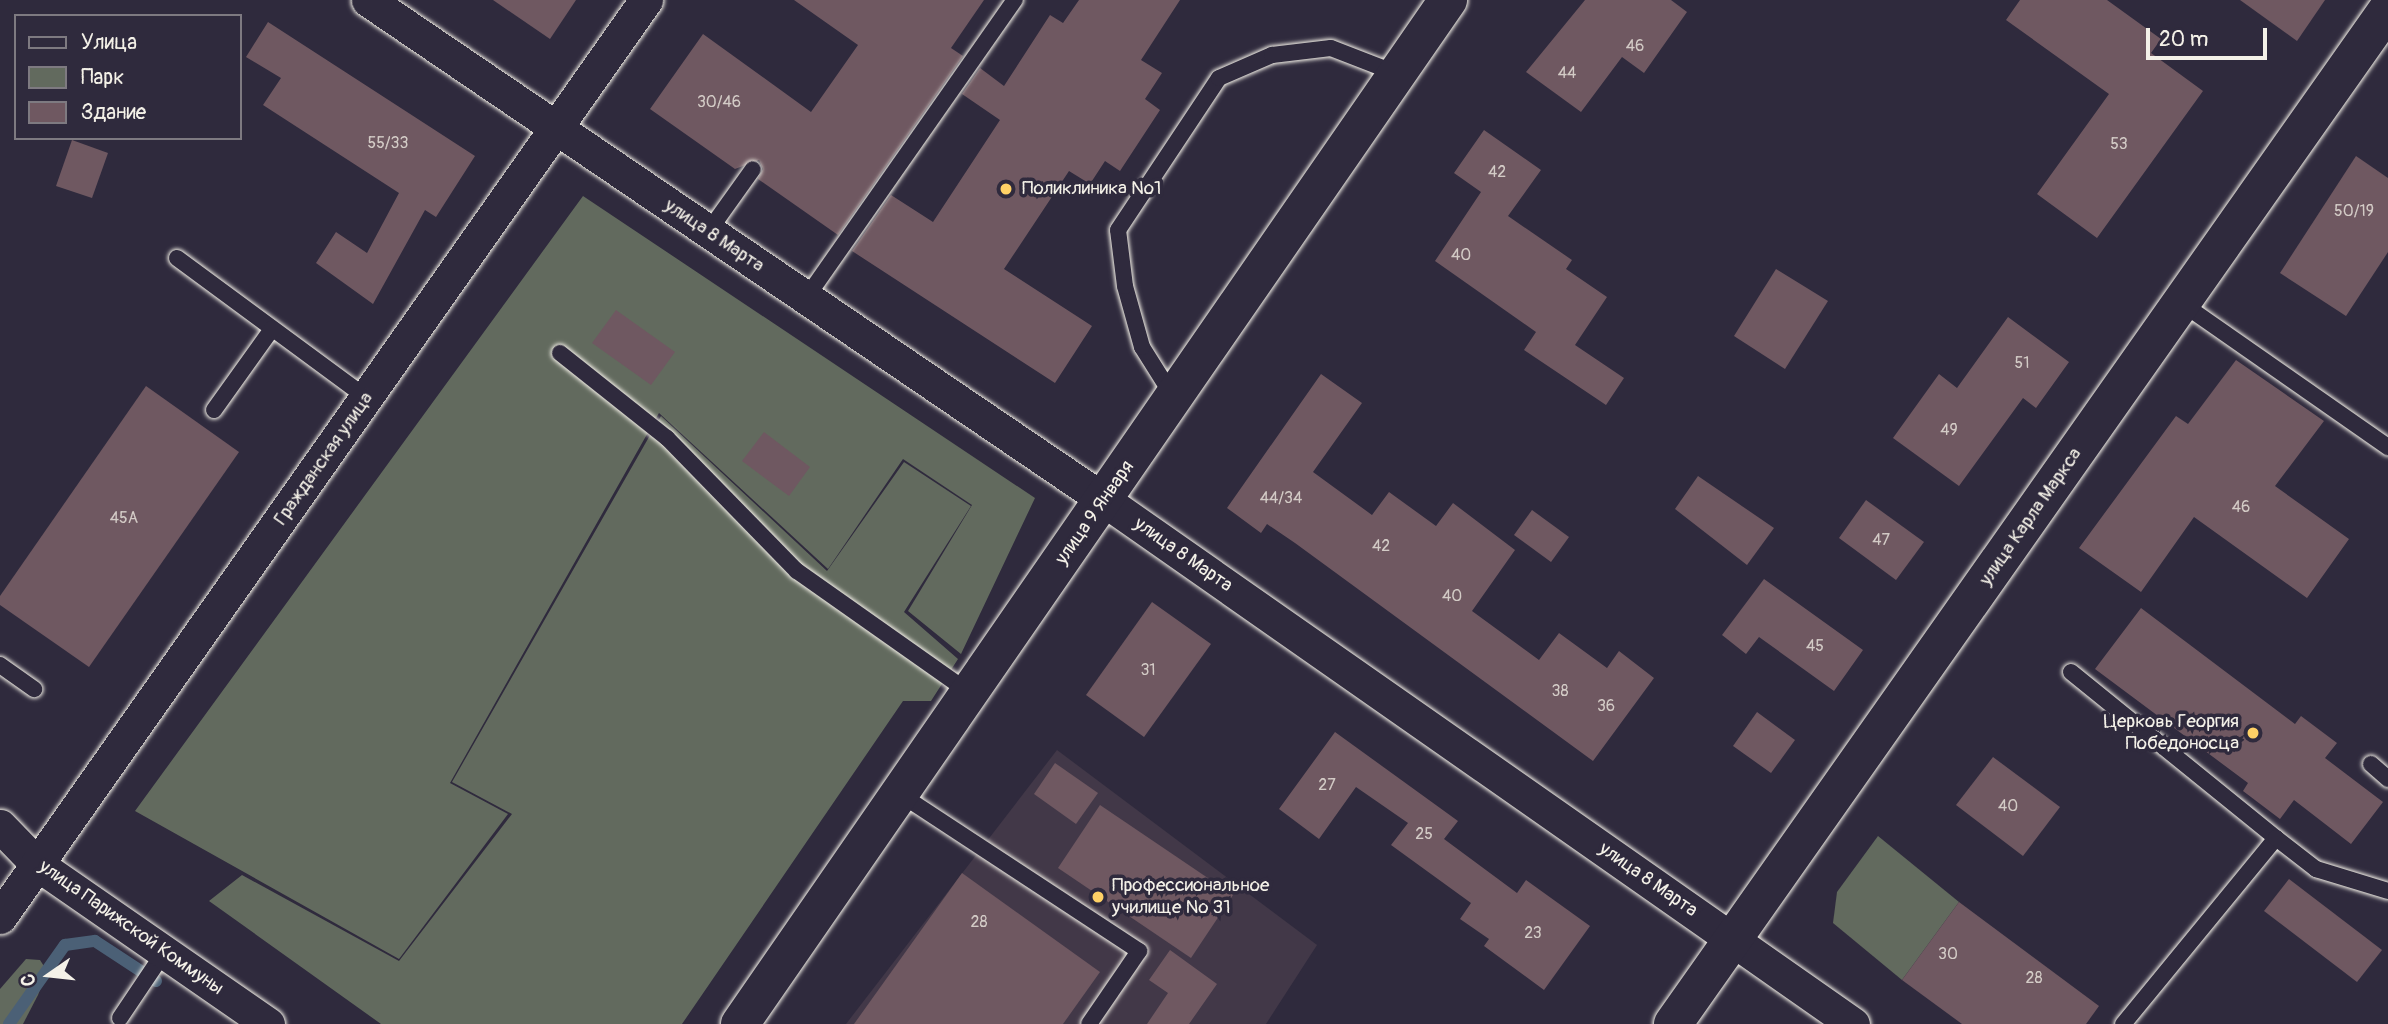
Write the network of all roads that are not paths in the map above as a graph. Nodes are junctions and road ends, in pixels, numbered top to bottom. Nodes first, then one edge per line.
1 (368, 0) edge
2 (646, 0) edge
3 (1015, 0) edge
4 (1448, 0) edge
5 (2388, 9) edge
6 (1398, 74) junction
7 (557, 130) junction
8 (753, 169) dead end
9 (708, 232) junction
10 (177, 258) dead end
11 (806, 298) junction
12 (2180, 302) junction
13 (272, 328) junction
14 (560, 353) dead end
15 (367, 398) junction
16 (1174, 398) junction
17 (214, 411) dead end
18 (2388, 447) edge
19 (1104, 500) junction
20 (0, 665) edge
21 (2071, 672) dead end
22 (34, 689) dead end
23 (970, 694) junction
24 (2371, 764) dead end
25 (2388, 779) edge
26 (900, 794) junction
27 (0, 825) edge
28 (2276, 838) junction
29 (37, 864) junction
30 (2388, 891) edge
31 (0, 917) edge
32 (1730, 938) junction
33 (165, 951) junction
34 (120, 1018) dead end
35 (268, 1024) edge
36 (740, 1024) edge
37 (1089, 1024) edge
38 (1673, 1024) edge
39 (1853, 1024) edge
40 (2123, 1024) edge

1 - 7 street, улица 8 Марта
2 - 7 street, Гражданская улица
3 - 11 lane
4 - 6 street, улица 9 Января
5 - 12 street, улица Карла Маркса
6 - 16 street, улица 9 Января
6 - 16 lane
7 - 9 street, улица 8 Марта
7 - 15 street, Гражданская улица
8 - 9 lane
9 - 11 street, улица 8 Марта
10 - 13 lane
11 - 19 street, улица 8 Марта
12 - 18 lane
12 - 32 street, улица Карла Маркса
13 - 15 lane
13 - 17 lane
14 - 23 lane
15 - 29 street, Гражданская улица
16 - 19 street, улица 9 Января
19 - 23 street, улица 9 Января
19 - 32 street, улица 8 Марта
20 - 22 lane
21 - 28 lane
23 - 26 street, улица 9 Января
24 - 25 lane
26 - 36 street, улица 9 Января
26 - 37 lane
27 - 29 street, улица Парижской Коммуны
28 - 30 lane
28 - 40 lane
29 - 31 street, Гражданская улица
29 - 33 street, улица Парижской Коммуны
32 - 38 street, улица Карла Маркса
32 - 39 street, улица 8 Марта
33 - 34 lane
33 - 35 street, улица Парижской Коммуны

